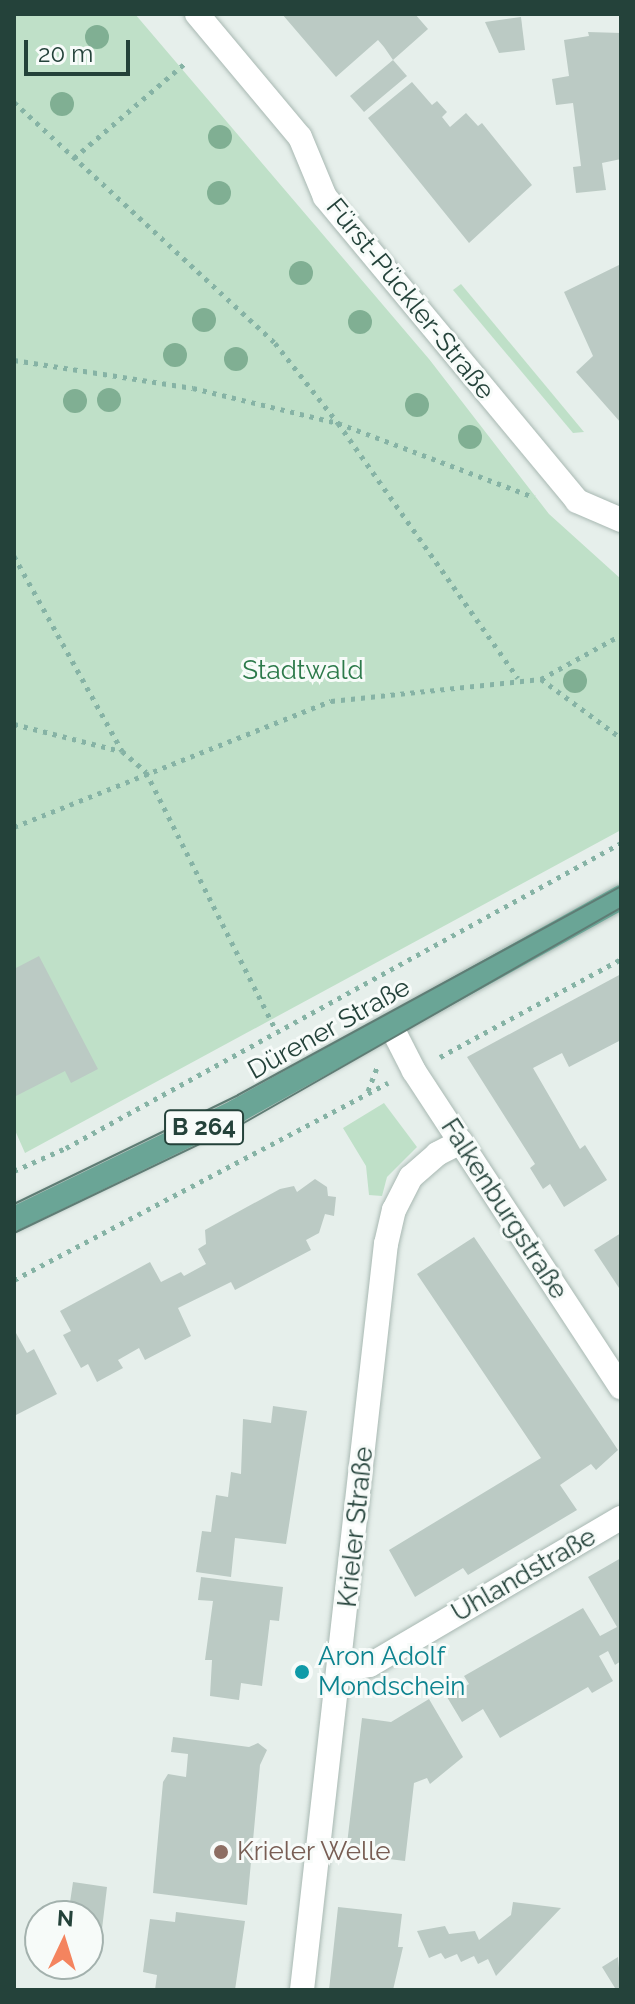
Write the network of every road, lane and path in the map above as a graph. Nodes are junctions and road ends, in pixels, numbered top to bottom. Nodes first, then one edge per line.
1 (197, 14) edge
2 (184, 64) dead end
3 (14, 102) edge
4 (74, 158) junction
5 (14, 360) edge
6 (338, 423) junction
7 (547, 502) dead end
8 (621, 520) edge
9 (14, 556) edge
10 (621, 635) edge
11 (518, 678) junction
12 (541, 679) junction
13 (14, 724) edge
14 (621, 738) edge
15 (122, 751) junction
16 (146, 772) junction
17 (14, 827) edge
18 (621, 843) edge
19 (621, 897) edge
20 (621, 959) edge
21 (392, 1028) junction
22 (276, 1030) junction
23 (414, 1071) junction
24 (461, 1142) junction
25 (14, 1171) edge
26 (14, 1219) edge
27 (14, 1280) edge
28 (621, 1387) edge
29 (621, 1518) edge
30 (341, 1670) junction
31 (302, 1990) edge

1 - 8 street, Fürst-Pückler-Straße
2 - 4 path
3 - 4 path
4 - 6 path
5 - 6 path
6 - 7 path
6 - 11 path
9 - 15 path
10 - 12 path
11 - 12 path
11 - 16 path
12 - 14 path
13 - 15 path
15 - 16 path
16 - 17 path
16 - 22 path
18 - 22 path
19 - 21 main road, Dürener Straße / B 264
20 - 23 path
21 - 23 street, Falkenburgstraße
21 - 26 main road, Dürener Straße / B 264
22 - 25 path
23 - 24 street, Falkenburgstraße
23 - 27 path
24 - 28 street, Falkenburgstraße
24 - 30 street, Krieler Straße
29 - 30 street, Uhlandstraße
30 - 31 street, Krieler Straße

